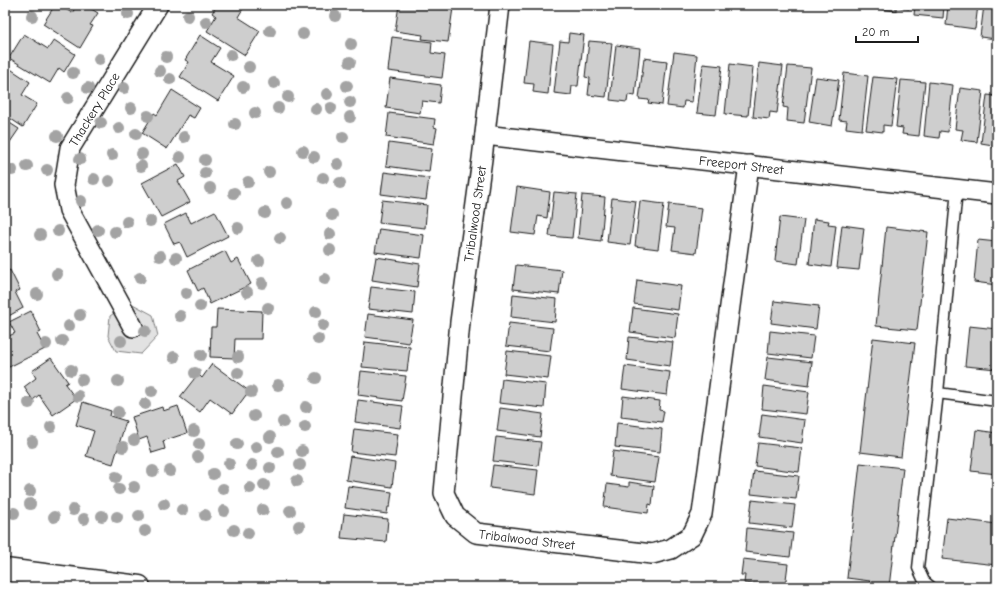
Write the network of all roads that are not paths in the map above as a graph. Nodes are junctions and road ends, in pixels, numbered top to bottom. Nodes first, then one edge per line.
1 (158, 5) edge
2 (500, 5) edge
3 (485, 135) junction
4 (748, 165) junction
5 (957, 189) junction
6 (997, 194) edge
7 (133, 327) dead end
8 (938, 393) junction
9 (997, 401) edge
10 (5, 570) edge
11 (140, 587) edge
12 (931, 587) edge

1 - 7 street, Thackery Place
2 - 3 street, Tribalwood Street
3 - 4 street, Freeport Street
3 - 4 street, Tribalwood Street
4 - 5 street, Freeport Street
5 - 6 street, Freeport Street
5 - 8 lane
8 - 9 lane
8 - 12 lane
10 - 11 main road

